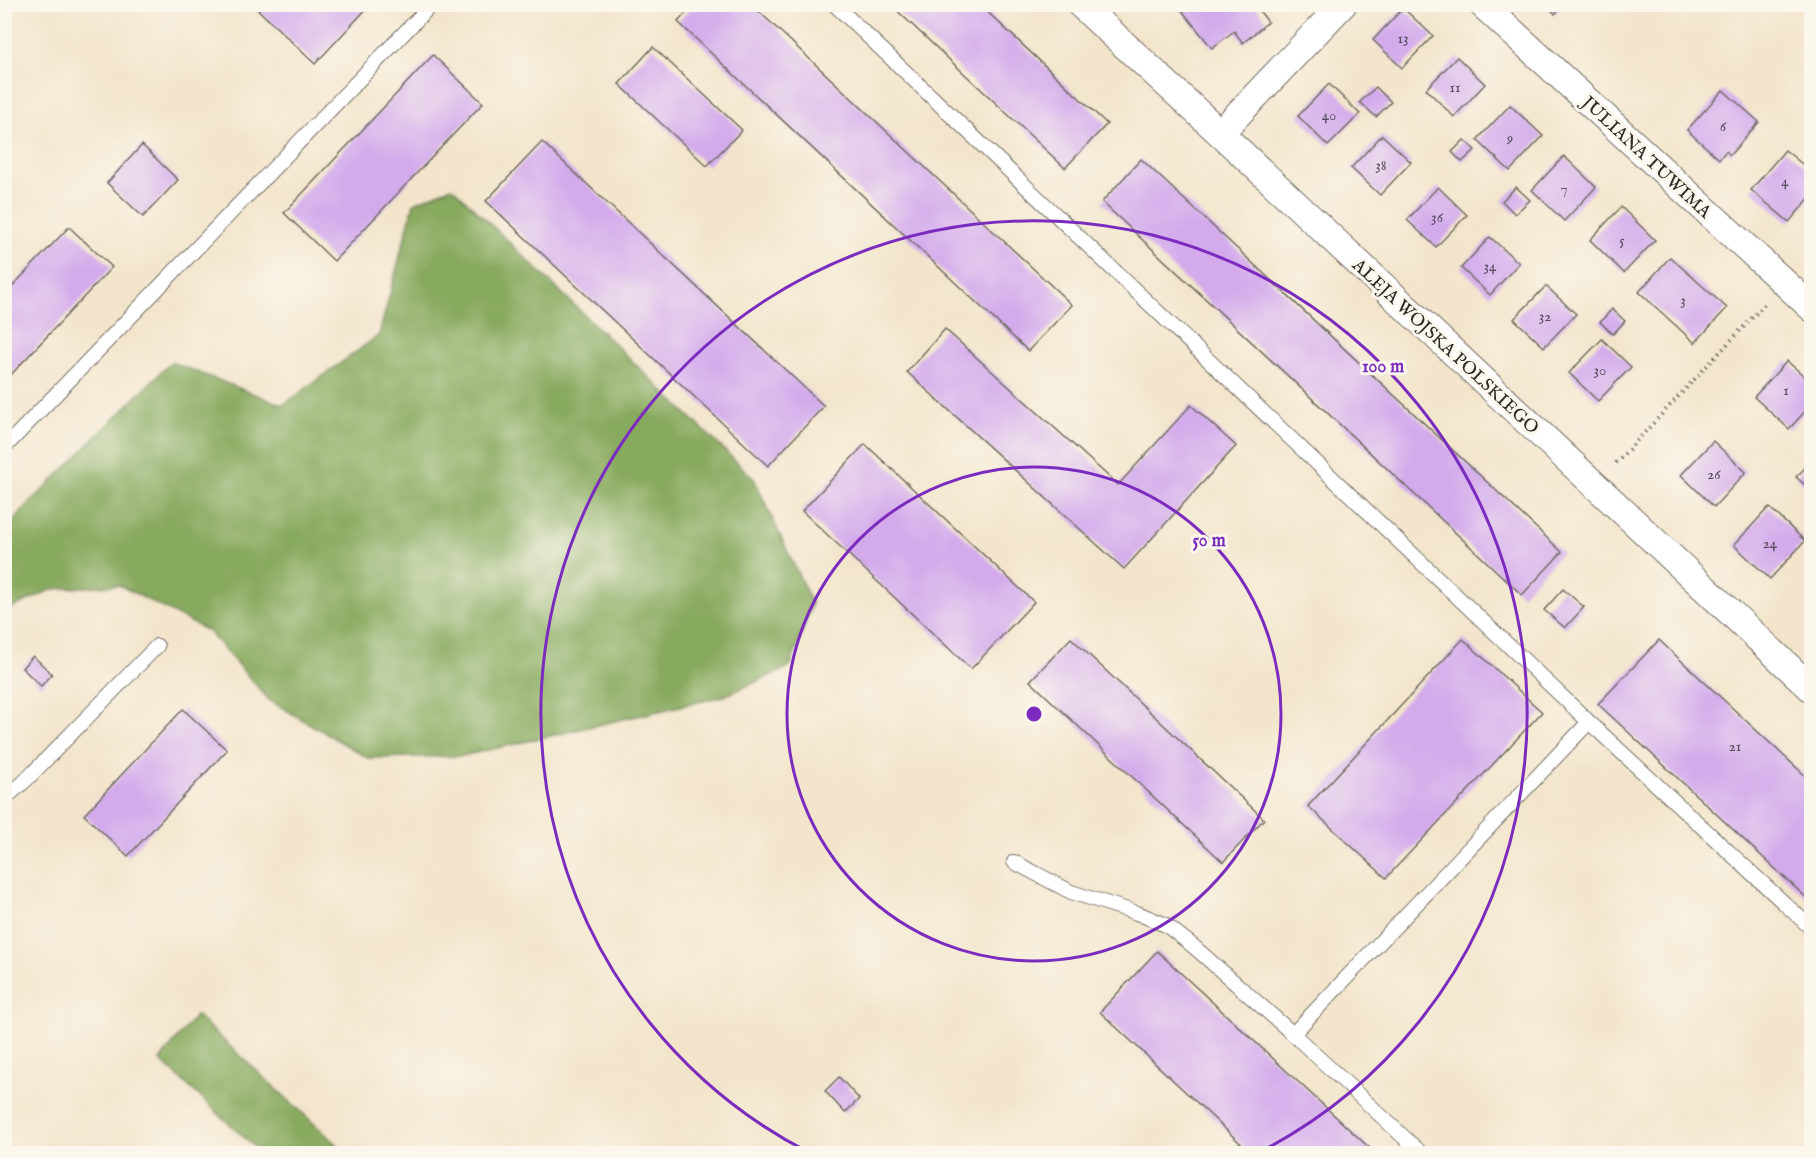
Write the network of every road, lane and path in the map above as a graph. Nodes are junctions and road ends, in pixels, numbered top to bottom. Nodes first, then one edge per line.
1 (432, 4) edge
2 (834, 4) edge
3 (1080, 4) edge
4 (1343, 4) edge
5 (1482, 4) edge
6 (1220, 133) junction
7 (1784, 283) junction
8 (1812, 308) edge
9 (4, 448) edge
10 (1612, 468) dead end
11 (158, 646) dead end
12 (1812, 689) edge
13 (1589, 722) junction
14 (4, 799) edge
15 (1014, 862) dead end
16 (1812, 929) edge
17 (1293, 1034) junction
18 (1422, 1154) edge

1 - 9 lane
2 - 13 lane
3 - 6 street, ALEJA WOJSKA POLSKIEGO
4 - 6 street
5 - 7 street, JULIANA TUWIMA
6 - 12 street, ALEJA WOJSKA POLSKIEGO
7 - 8 street, JULIANA TUWIMA
7 - 10 path
11 - 14 lane
13 - 16 lane
13 - 17 lane
15 - 17 lane
17 - 18 lane

